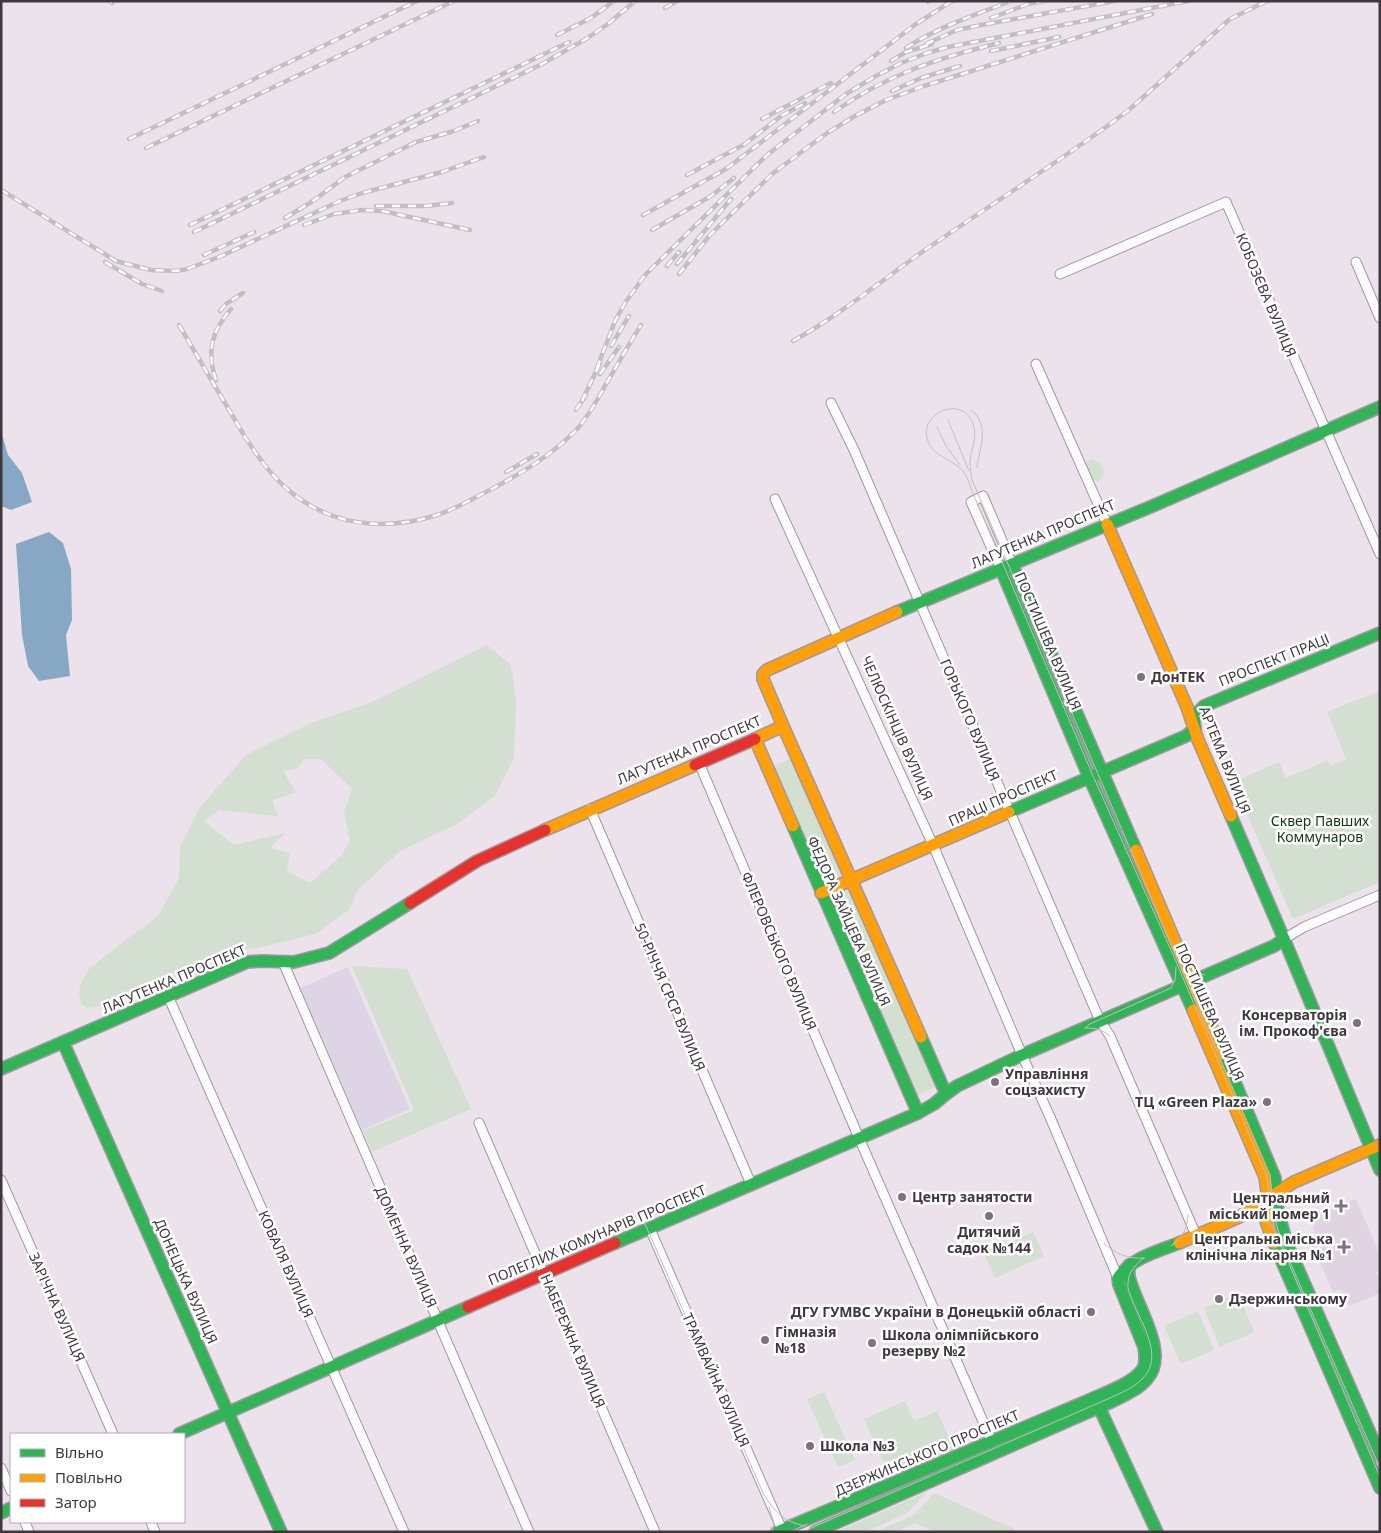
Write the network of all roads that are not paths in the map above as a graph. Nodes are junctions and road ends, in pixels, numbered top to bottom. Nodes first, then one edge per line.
1 (1356, 262) dead end
2 (1060, 274) dead end
3 (1380, 318) edge
4 (1036, 364) dead end
5 (831, 403) dead end
6 (1380, 407) edge
7 (1325, 431) junction
8 (775, 499) dead end
9 (1107, 524) junction
10 (1380, 554) edge
11 (1012, 564) junction
12 (1001, 568) junction
13 (919, 602) junction
14 (1380, 634) edge
15 (839, 637) junction
16 (783, 726) junction
17 (1195, 728) junction
18 (754, 739) junction
19 (699, 763) junction
20 (1102, 772) junction
21 (1089, 777) junction
22 (590, 809) junction
23 (1010, 812) junction
24 (933, 846) junction
25 (852, 880) junction
26 (821, 893) junction
27 (1380, 895) edge
28 (1284, 939) junction
29 (283, 962) junction
30 (1187, 983) junction
31 (168, 996) junction
32 (1100, 1021) junction
33 (63, 1042) junction
34 (1022, 1055) junction
35 (1, 1069) edge
36 (946, 1094) junction
37 (918, 1113) junction
38 (479, 1123) dead end
39 (859, 1138) junction
40 (1375, 1147) edge
41 (1380, 1170) edge
42 (1, 1180) edge
43 (751, 1184) junction
44 (1273, 1195) junction
45 (1239, 1217) junction
46 (650, 1229) junction
47 (1269, 1232) junction
48 (1196, 1235) junction
49 (1129, 1265) junction
50 (544, 1274) junction
51 (1118, 1278) junction
52 (438, 1320) junction
53 (331, 1367) junction
54 (1088, 1400) junction
55 (1099, 1407) junction
56 (229, 1412) junction
57 (113, 1433) edge
58 (181, 1433) edge
59 (992, 1442) junction
60 (1380, 1456) edge
61 (1, 1468) edge
62 (1380, 1488) edge
63 (10, 1490) edge
64 (781, 1531) edge
65 (281, 1532) edge
66 (404, 1532) edge
67 (530, 1532) edge
68 (655, 1532) edge
69 (815, 1532) edge
70 (1157, 1532) edge

1 - 3 street
2 - 7 street, КОБОЗЄВА ВУЛИЦЯ
4 - 9 street, АРТЕМА ВУЛИЦЯ
5 - 13 street, ГОРЬКОГО ВУЛИЦЯ
6 - 7 street, ЛАГУТЕНКА ПРОСПЕКТ
7 - 9 street, ЛАГУТЕНКА ПРОСПЕКТ
7 - 10 street, КОБОЗЄВА ВУЛИЦЯ
8 - 15 street, ЧЕЛЮСКІНЦІВ ВУЛИЦЯ
9 - 11 street, ЛАГУТЕНКА ПРОСПЕКТ
9 - 17 street, АРТЕМА ВУЛИЦЯ
11 - 12 street, ЛАГУТЕНКА ПРОСПЕКТ
11 - 12 street, ПОСТИШЕВА ВУЛИЦЯ
11 - 20 street, ПОСТИШЕВА ВУЛИЦЯ
12 - 13 street, ЛАГУТЕНКА ПРОСПЕКТ
12 - 21 street, ПОСТИШЕВА ВУЛИЦЯ
13 - 15 street, ЛАГУТЕНКА ПРОСПЕКТ
13 - 23 street, ГОРЬКОГО ВУЛИЦЯ
14 - 17 street, ПРОСПЕКТ ПРАЦІ
15 - 16 street, ЛАГУТЕНКА ПРОСПЕКТ
15 - 24 street, ЧЕЛЮСКІНЦІВ ВУЛИЦЯ
16 - 18 street, ЛАГУТЕНКА ПРОСПЕКТ
16 - 25 street, ФЕДОРА ЗАЙЦЕВА ВУЛИЦЯ
17 - 20 street, ПРАЦІ ПРОСПЕКТ
17 - 28 street, АРТЕМА ВУЛИЦЯ
18 - 19 street, ЛАГУТЕНКА ПРОСПЕКТ
18 - 26 street, ФЕДОРА ЗАЙЦЕВА ВУЛИЦЯ
19 - 22 street, ЛАГУТЕНКА ПРОСПЕКТ
19 - 39 street, ФЛЕРОВСЬКОГО ВУЛИЦЯ
20 - 21 street, ПРАЦІ ПРОСПЕКТ
20 - 30 street, ПОСТИШЕВА ВУЛИЦЯ
21 - 23 street, ПРАЦІ ПРОСПЕКТ
21 - 30 street, ПОСТИШЕВА ВУЛИЦЯ
22 - 29 street, ЛАГУТЕНКА ПРОСПЕКТ
22 - 43 street, 50-РІЧЧЯ СРСР ВУЛИЦЯ
23 - 24 street, ПРАЦІ ПРОСПЕКТ
23 - 32 street, ГОРЬКОГО ВУЛИЦЯ
24 - 25 street, ПРАЦІ ПРОСПЕКТ
24 - 34 street, ЧЕЛЮСКІНЦІВ ВУЛИЦЯ
25 - 26 street, ПРАЦІ ПРОСПЕКТ
25 - 36 street, ФЕДОРА ЗАЙЦЕВА ВУЛИЦЯ
26 - 37 street, ФЕДОРА ЗАЙЦЕВА ВУЛИЦЯ
27 - 28 street
28 - 30 street
28 - 40 street, АРТЕМА ВУЛИЦЯ
29 - 31 street, ЛАГУТЕНКА ПРОСПЕКТ
29 - 52 street, ДОМЕННА ВУЛИЦЯ
30 - 32 street
30 - 44 street, ПОСТИШЕВА ВУЛИЦЯ
31 - 33 street, ЛАГУТЕНКА ПРОСПЕКТ
31 - 53 street, КОВАЛЯ ВУЛИЦЯ
32 - 34 street, ПОЛЕГЛИХ КОМУНАРІВ ПРОСПЕКТ
32 - 48 street, ГОРЬКОГО ВУЛИЦЯ
33 - 35 street, ЛАГУТЕНКА ПРОСПЕКТ
33 - 56 street, ДОНЕЦЬКА ВУЛИЦЯ
34 - 36 street, ПОЛЕГЛИХ КОМУНАРІВ ПРОСПЕКТ
34 - 51 street, ЧЕЛЮСКІНЦІВ ВУЛИЦЯ
36 - 37 street, ПОЛЕГЛИХ КОМУНАРІВ ПРОСПЕКТ
37 - 39 street, ПОЛЕГЛИХ КОМУНАРІВ ПРОСПЕКТ
38 - 50 street, НАБЕРЕЖНА ВУЛИЦЯ
39 - 43 street, ПОЛЕГЛИХ КОМУНАРІВ ПРОСПЕКТ
39 - 59 street
40 - 41 street, АРТЕМА ВУЛИЦЯ
40 - 44 street
42 - 57 street, ЗАРІЧНА ВУЛИЦЯ
43 - 46 street, ПОЛЕГЛИХ КОМУНАРІВ ПРОСПЕКТ
44 - 45 street
44 - 47 street, ПОСТИШЕВА ВУЛИЦЯ
44 - 60 street, ПОСТИШЕВА ВУЛИЦЯ
45 - 47 street
45 - 48 street
46 - 50 street, ПОЛЕГЛИХ КОМУНАРІВ ПРОСПЕКТ
46 - 64 street, ТРАМВАЙНА ВУЛИЦЯ
47 - 62 street, ПОСТИШЕВА ВУЛИЦЯ
48 - 49 street
49 - 51 street
49 - 55 street
50 - 52 street, ПОЛЕГЛИХ КОМУНАРІВ ПРОСПЕКТ
50 - 68 street, НАБЕРЕЖНА ВУЛИЦЯ
51 - 54 street
52 - 53 street, ПОЛЕГЛИХ КОМУНАРІВ ПРОСПЕКТ
52 - 67 street, ДОМЕННА ВУЛИЦЯ
53 - 56 street, ПОЛЕГЛИХ КОМУНАРІВ ПРОСПЕКТ
53 - 66 street, КОВАЛЯ ВУЛИЦЯ
54 - 55 street
54 - 59 street, ДЗЕРЖИНСЬКОГО ПРОСПЕКТ
55 - 69 street, ДЗЕРЖИНСЬКОГО ПРОСПЕКТ
55 - 70 street
56 - 58 street, ПОЛЕГЛИХ КОМУНАРІВ ПРОСПЕКТ
56 - 65 street, ДОНЕЦЬКА ВУЛИЦЯ
59 - 64 street, ДЗЕРЖИНСЬКОГО ПРОСПЕКТ
61 - 63 street

